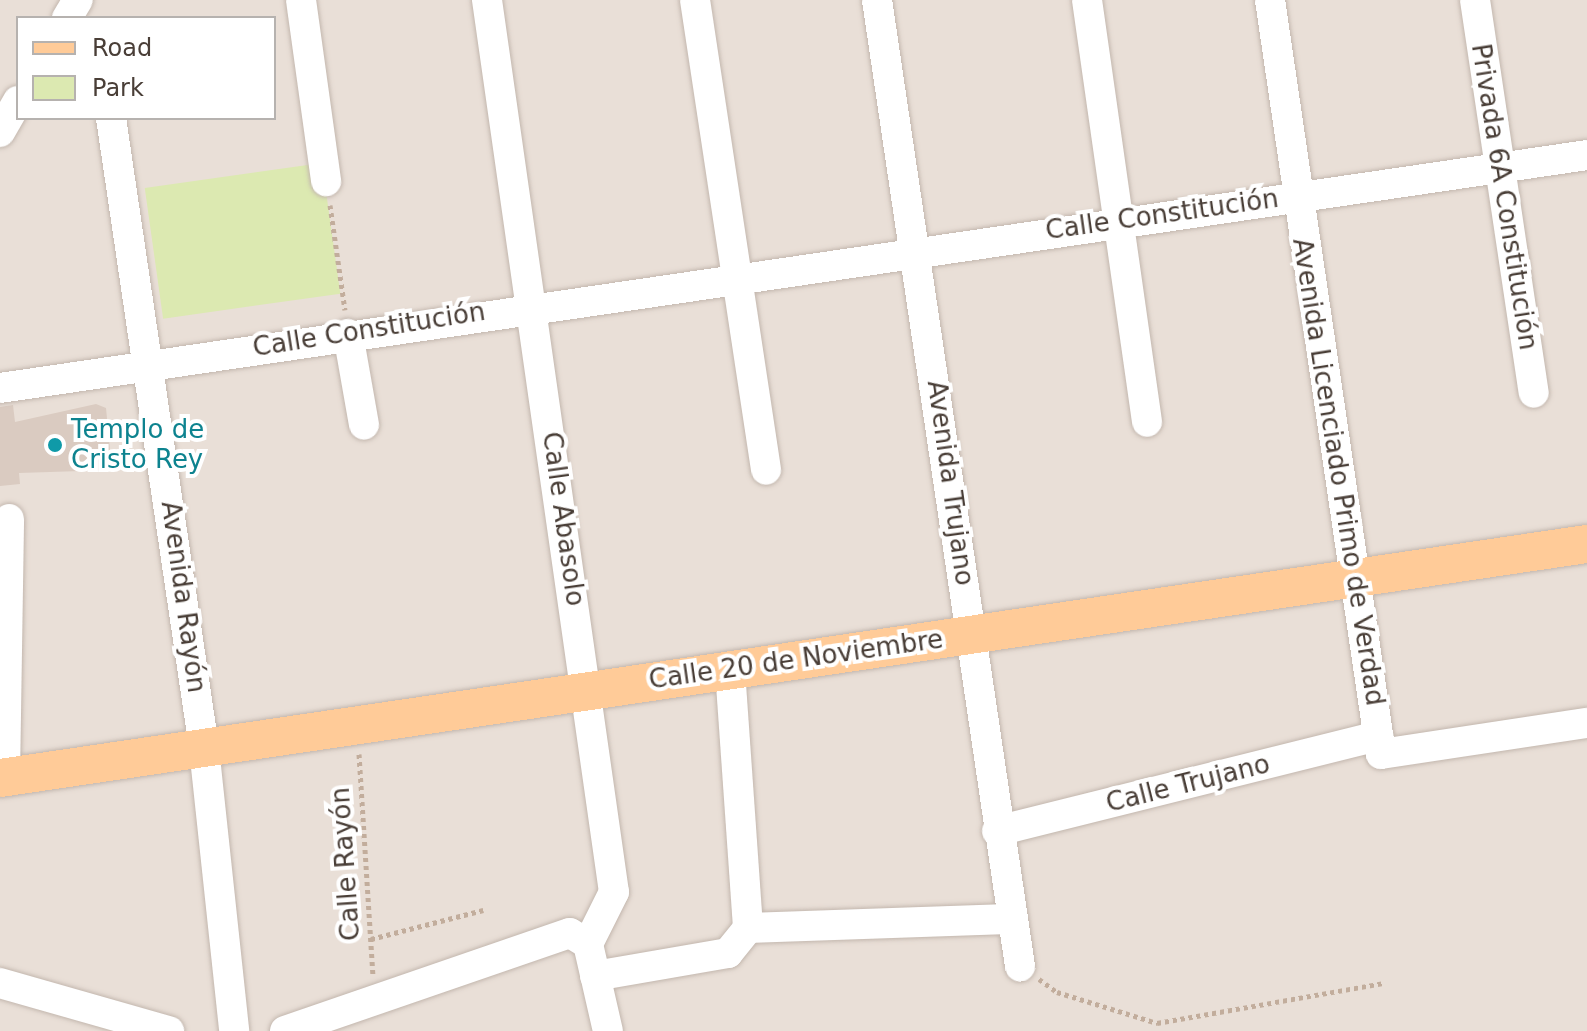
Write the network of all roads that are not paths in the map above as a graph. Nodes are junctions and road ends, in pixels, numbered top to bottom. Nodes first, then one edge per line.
1 (301, 0) edge
2 (487, 0) edge
3 (695, 0) edge
4 (877, 0) edge
5 (1087, 0) edge
6 (1270, 0) edge
7 (1475, 0) edge
8 (16, 104) edge
9 (111, 120) edge
10 (0, 130) edge
11 (1587, 155) edge
12 (1499, 168) junction
13 (326, 181) road end
14 (1297, 197) junction
15 (1118, 222) junction
16 (916, 248) junction
17 (738, 275) junction
18 (534, 305) junction
19 (348, 334) junction
20 (150, 363) junction
21 (0, 388) edge
22 (1534, 393) dead end
23 (1147, 422) dead end
24 (364, 425) dead end
25 (766, 470) dead end
26 (9, 519) dead end
27 (1587, 544) edge
28 (1354, 578) junction
29 (972, 634) junction
30 (730, 670) junction
31 (586, 692) junction
32 (1587, 723) edge
33 (1380, 745) junction
34 (204, 748) junction
35 (2, 778) edge
36 (997, 831) junction
37 (1008, 919) junction
38 (748, 928) junction
39 (588, 944) junction
40 (1020, 966) road end
41 (595, 976) junction
42 (0, 983) edge
43 (169, 1031) edge
44 (234, 1031) edge
45 (285, 1031) edge
46 (608, 1031) edge

1 - 13 street
2 - 18 street, Calle Abasolo
3 - 17 street
4 - 16 street, Avenida Trujano
5 - 15 street
6 - 14 street, Avenida Licenciado Primo de Verdad
7 - 12 street, Privada 6A Constitución
8 - 10 street
9 - 20 street, Avenida Rayón
11 - 12 street, Calle Constitución
12 - 14 street, Calle Constitución
12 - 22 street, Privada 6A Constitución
14 - 15 street, Calle Constitución
14 - 28 street, Avenida Licenciado Primo de Verdad
15 - 16 street, Calle Constitución
15 - 23 street
16 - 17 street, Calle Constitución
16 - 29 street, Avenida Trujano
17 - 18 street, Calle Constitución
17 - 25 street
18 - 19 street, Calle Constitución
18 - 31 street, Calle Abasolo
19 - 20 street, Calle Constitución
19 - 24 street
20 - 21 street, Calle Constitución
20 - 34 street, Avenida Rayón
26 - 35 street, Calle 20 de Noviembre
27 - 28 main road, Calle 20 de Noviembre
28 - 29 main road, Calle 20 de Noviembre
28 - 33 street, Avenida Licenciado Primo de Verdad
29 - 30 main road, Calle 20 de Noviembre
29 - 36 street, Avenida Trujano
30 - 31 main road, Calle 20 de Noviembre
30 - 38 street
31 - 34 main road, Calle 20 de Noviembre
31 - 39 street, Calle Abasolo
32 - 33 street, Calle Trujano
33 - 36 street, Calle Trujano
34 - 35 main road, Calle 20 de Noviembre
34 - 44 street, Avenida Rayón
36 - 37 street, Avenida Trujano
37 - 38 street
37 - 40 street, Avenida Trujano
38 - 41 street
39 - 41 street
39 - 45 street
41 - 46 street
42 - 43 street

